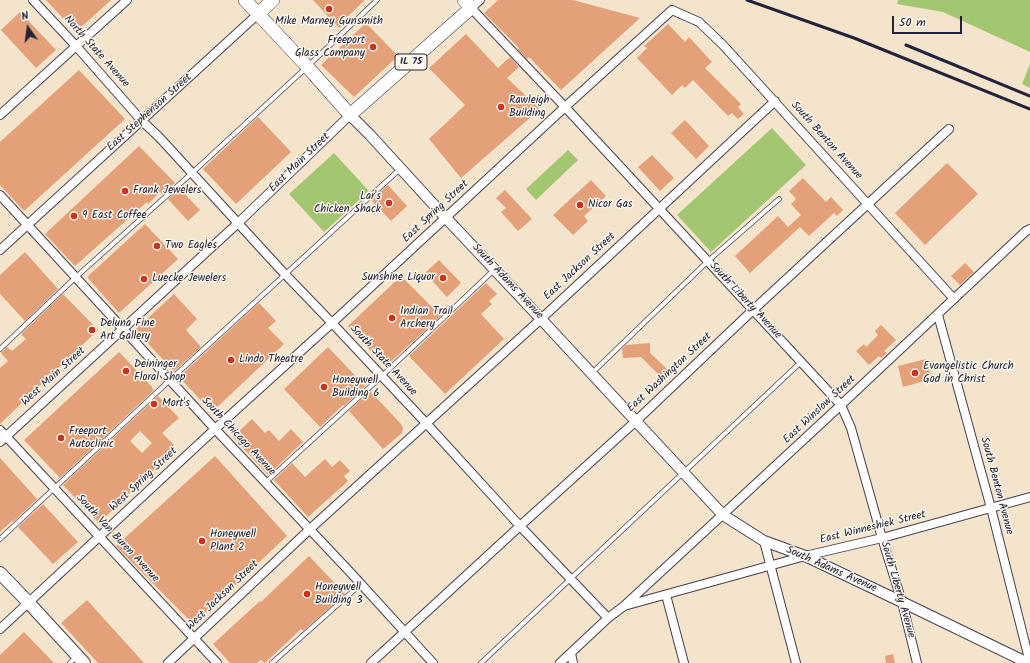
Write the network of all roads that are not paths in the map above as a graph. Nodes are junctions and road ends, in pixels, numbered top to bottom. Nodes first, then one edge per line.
1 (33, 0) edge
2 (127, 0) edge
3 (245, 0) edge
4 (273, 0) edge
5 (377, 0) edge
6 (471, 3) edge
7 (672, 10) joint
8 (258, 14) junction
9 (76, 46) junction
10 (307, 67) junction
11 (774, 101) junction
12 (565, 107) junction
13 (0, 115) edge
14 (350, 116) junction
15 (141, 120) junction
16 (949, 129) dead end
17 (401, 169) junction
18 (192, 173) junction
19 (0, 196) edge
20 (779, 199) dead end
21 (867, 204) junction
22 (659, 208) junction
23 (446, 218) junction
24 (238, 223) junction
25 (27, 225) junction
26 (1030, 229) edge
27 (0, 250) edge
28 (708, 261) junction
29 (494, 270) junction
30 (285, 274) junction
31 (76, 277) junction
32 (954, 299) junction
33 (753, 310) junction
34 (938, 315) junction
35 (541, 319) junction
36 (332, 323) junction
37 (124, 329) junction
38 (0, 349) edge
39 (801, 361) junction
40 (591, 373) junction
41 (382, 376) junction
42 (170, 380) junction
43 (842, 405) junction
44 (636, 421) junction
45 (426, 423) junction
46 (215, 429) junction
47 (2, 436) edge
48 (684, 473) junction
49 (266, 482) junction
50 (55, 489) junction
51 (1030, 497) edge
52 (991, 508) junction
53 (723, 515) junction
54 (520, 526) junction
55 (310, 529) junction
56 (99, 536) junction
57 (882, 538) junction
58 (0, 539) edge
59 (764, 541) junction
60 (805, 556) junction
61 (770, 566) junction
62 (0, 573) edge
63 (570, 578) junction
64 (361, 584) junction
65 (666, 595) junction
66 (28, 602) junction
67 (902, 602) junction
68 (624, 606) junction
69 (608, 618) junction
70 (0, 629) edge
71 (405, 632) junction
72 (194, 639) junction
73 (571, 653) junction
74 (77, 661) edge
75 (168, 663) edge
76 (217, 663) edge
77 (272, 663) edge
78 (371, 663) edge
79 (433, 663) edge
80 (481, 663) edge
81 (560, 663) edge
82 (573, 663) edge
83 (684, 663) edge
84 (796, 663) edge
85 (916, 663) edge
86 (1029, 663) edge

1 - 9 street, North State Avenue
2 - 9 street
3 - 8 main road, South Adams Avenue
4 - 8 main road, East Stephenson Street
5 - 10 lane
6 - 12 street, South Liberty Avenue
6 - 14 main road, East Main Street / IL 75
7 - 11 street, South Benton Avenue
7 - 12 street, East Spring Street
8 - 10 main road, South Adams Avenue
8 - 15 street, East Stephenson Street
9 - 13 street
9 - 15 street, North State Avenue
10 - 14 main road, South Adams Avenue
10 - 18 lane
11 - 21 street, South Benton Avenue
11 - 22 street, East Jackson Street
12 - 22 street, South Liberty Avenue
12 - 23 street, East Spring Street
14 - 17 street, South Adams Avenue
14 - 24 street, East Main Street
15 - 18 street, South State Avenue
15 - 25 street, East Stephenson Street
16 - 21 street, East Washington Street
17 - 23 street, South Adams Avenue
17 - 30 lane
18 - 24 street, South State Avenue
18 - 31 lane
19 - 25 street, South Chicago Avenue
20 - 28 lane
21 - 32 street, South Benton Avenue
21 - 33 street, East Washington Street
22 - 28 street, South Liberty Avenue
22 - 35 street, East Jackson Street
23 - 29 street, South Adams Avenue
23 - 36 street, East Spring Street
24 - 30 street, South State Avenue
24 - 37 street, East Main Street
25 - 27 street, East Stephenson Street
25 - 31 street, South Chicago Avenue
26 - 32 street, East Winslow Street
28 - 33 street, South Liberty Avenue
28 - 40 lane
29 - 35 street, South Adams Avenue
29 - 41 lane
30 - 36 street, South State Avenue
30 - 42 lane
31 - 37 street, South Chicago Avenue
31 - 38 lane
32 - 34 street, East Winslow Street
33 - 39 street, South Liberty Avenue
33 - 44 street, East Washington Street
34 - 43 street, East Winslow Street
34 - 52 street, South Benton Avenue
35 - 40 street, South Adams Avenue
35 - 45 street, East Jackson Street
36 - 41 street, South State Avenue
36 - 46 street, East Spring Street
37 - 42 street, South Chicago Avenue
37 - 47 street, West Main Street
39 - 43 street, South Liberty Avenue
39 - 48 lane
40 - 44 street, South Adams Avenue
41 - 45 street, South State Avenue
41 - 49 lane
42 - 46 street, South Chicago Avenue
42 - 50 lane
43 - 53 street, East Winslow Street
43 - 57 street, South Liberty Avenue
44 - 48 street, South Adams Avenue
44 - 54 street, East Washington Street
45 - 54 street, South State Avenue
45 - 55 street, East Jackson Street
46 - 49 street, South Chicago Avenue
46 - 56 street, West Spring Street
47 - 50 street, South Van Buren Avenue
48 - 53 street, South Adams Avenue
48 - 63 lane
49 - 55 street, South Chicago Avenue
50 - 56 street, South Van Buren Avenue
50 - 58 lane
51 - 52 street, East Winneshiek Street
52 - 57 street, East Winneshiek Street
52 - 86 street, South Benton Avenue
53 - 59 street, South Adams Avenue
53 - 68 street, East Winslow Street
54 - 63 street, South State Avenue
54 - 71 street, East Washington Street
55 - 64 street, South Chicago Avenue
55 - 72 street, West Jackson Street
56 - 66 street, West Spring Street
56 - 72 street, South Van Buren Avenue
57 - 60 street, East Winneshiek Street
57 - 67 street, South Liberty Avenue
59 - 60 street, South Adams Avenue
59 - 61 street, South Adams Avenue
60 - 61 street, East Winneshiek Street
60 - 67 street, South Adams Avenue
61 - 65 street, East Winneshiek Street
61 - 84 street, South Adams Avenue
62 - 66 main road
63 - 69 street, South State Avenue
63 - 80 lane
64 - 71 street, South Chicago Avenue
64 - 77 lane
65 - 68 street, East Winneshiek Street
65 - 83 street
66 - 70 street, West Spring Street
66 - 74 main road
67 - 85 street, South Liberty Avenue
67 - 86 street, South Adams Avenue
68 - 69 street, East Winneshiek Street
69 - 73 street
71 - 78 street, East Washington Street
71 - 79 street, South Chicago Avenue
72 - 75 street, West Jackson Street
72 - 76 street, South Van Buren Avenue
73 - 81 street
73 - 82 street

